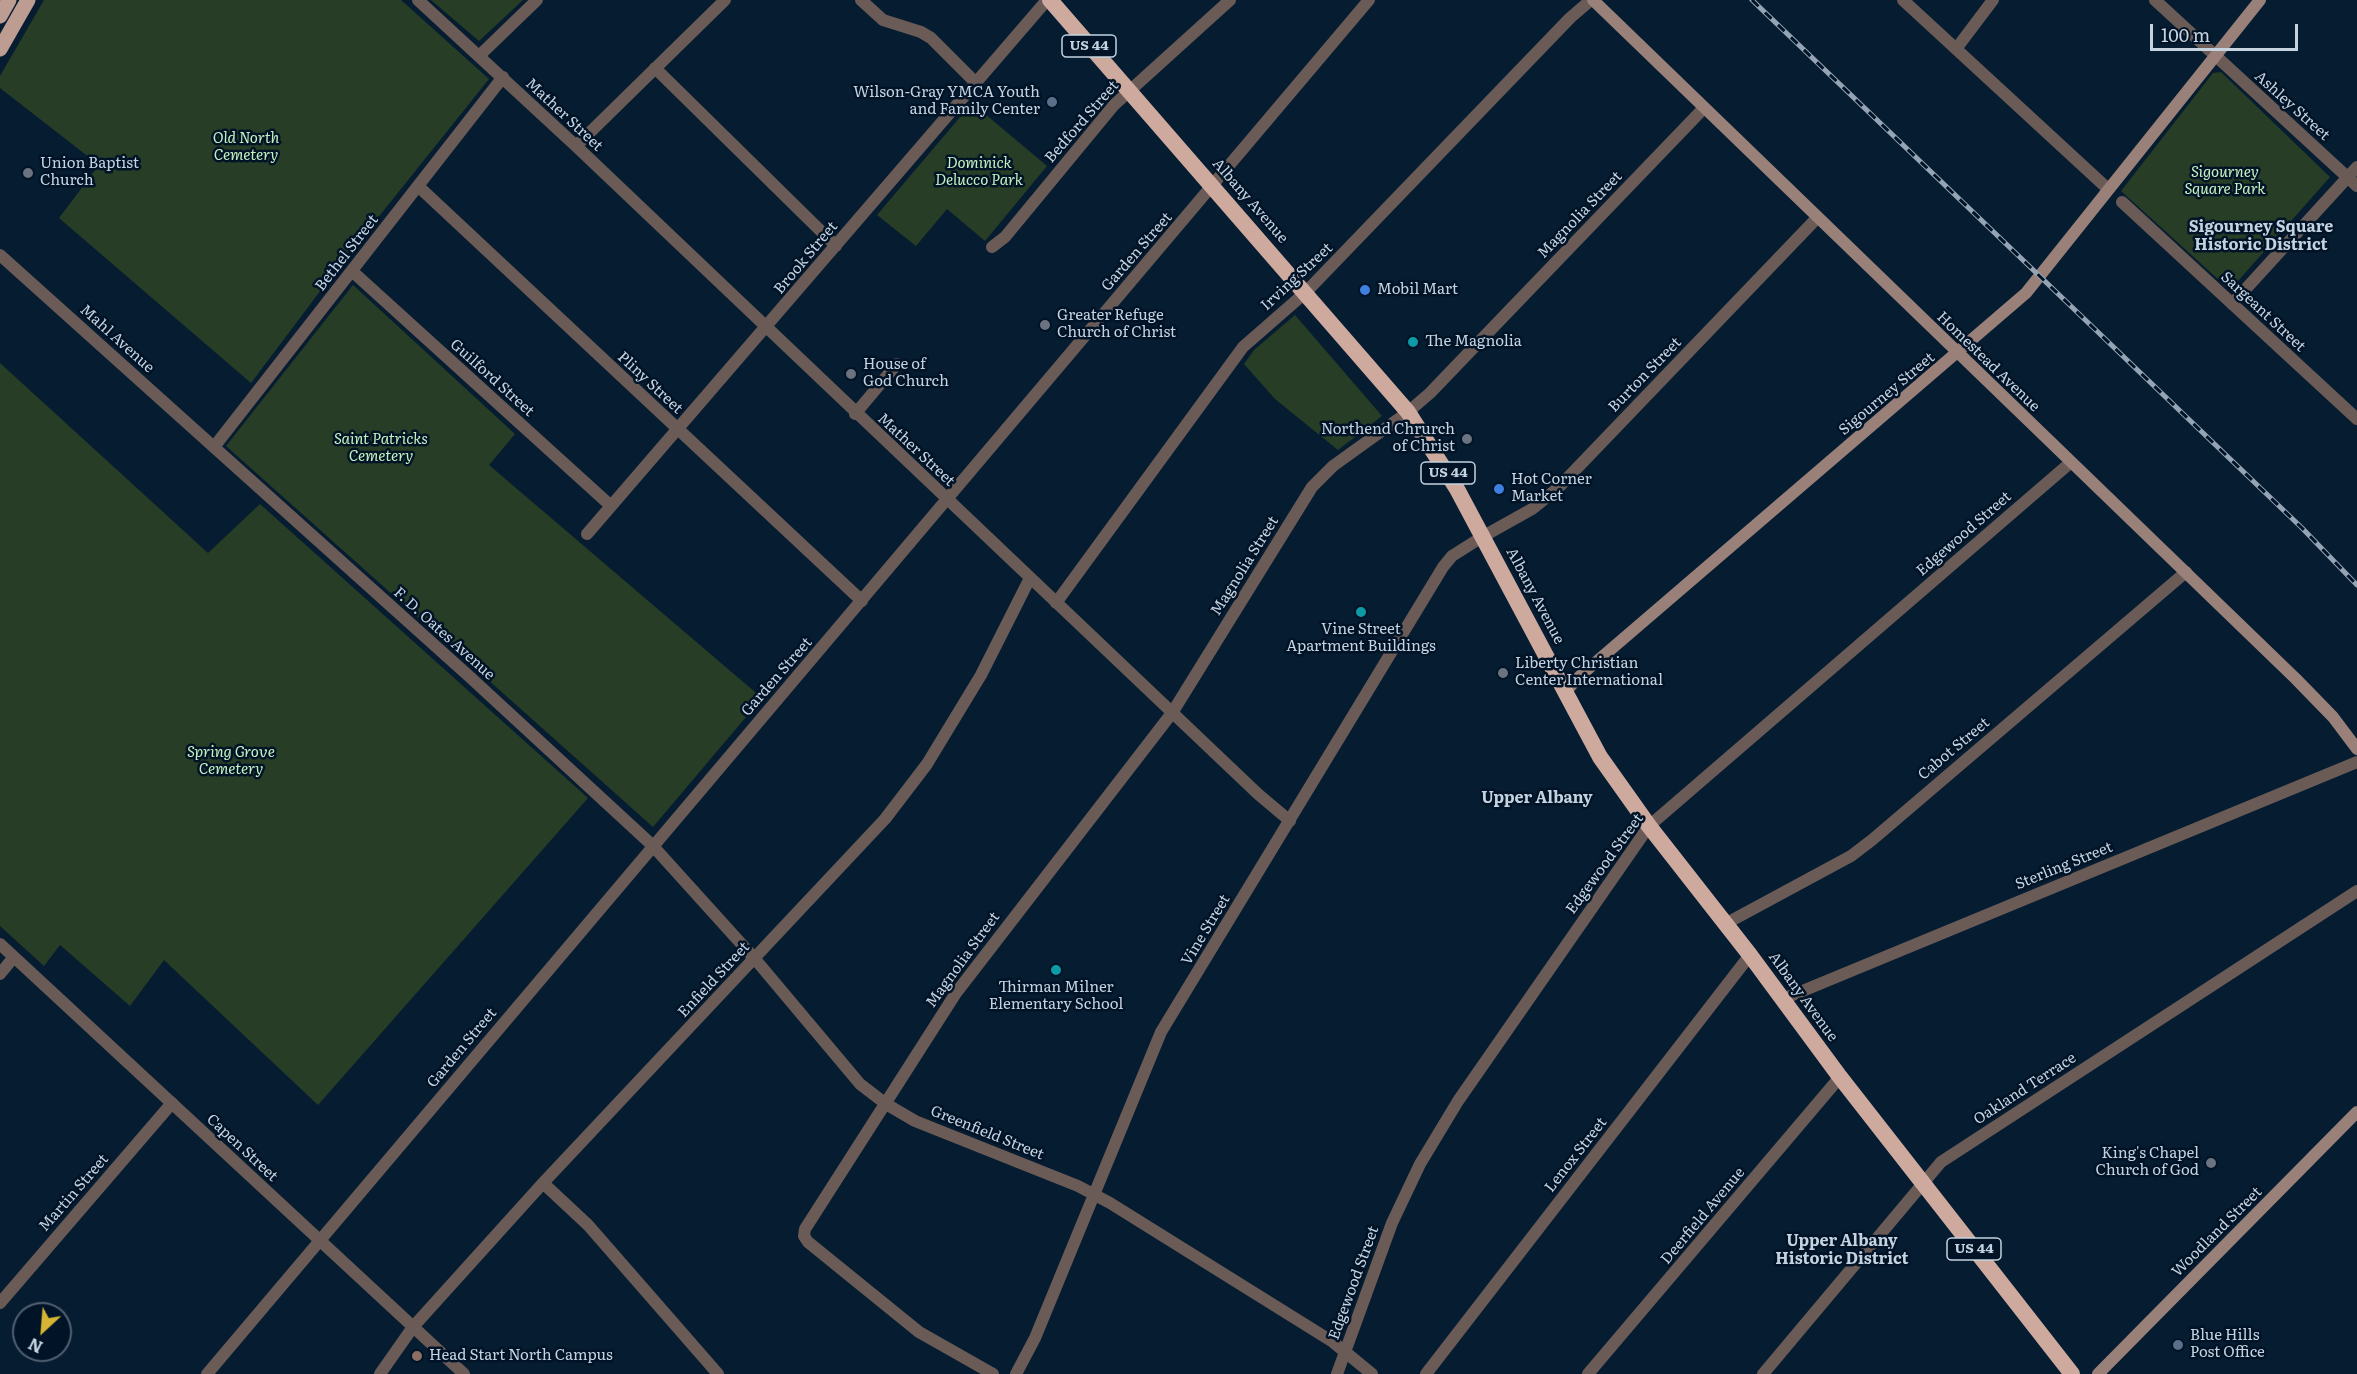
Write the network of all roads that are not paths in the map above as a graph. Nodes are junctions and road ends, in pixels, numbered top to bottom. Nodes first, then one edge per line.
1 (9, 0) edge
2 (28, 0) edge
3 (418, 0) edge
4 (537, 0) edge
5 (724, 0) edge
6 (861, 0) edge
7 (1048, 0) edge
8 (1230, 0) edge
9 (1369, 0) edge
10 (1592, 0) edge
11 (1903, 0) edge
12 (1994, 0) edge
13 (2155, 0) edge
14 (2260, 0) edge
15 (0, 16) edge
16 (0, 49) edge
17 (1956, 49) junction
18 (480, 55) junction
19 (2215, 56) junction
20 (655, 68) junction
21 (503, 78) junction
22 (975, 82) junction
23 (1129, 91) junction
24 (1703, 109) junction
25 (576, 146) junction
26 (2357, 167) edge
27 (2347, 177) junction
28 (1213, 185) junction
29 (418, 186) junction
30 (2357, 186) edge
31 (2108, 189) junction
32 (2122, 202) dead end
33 (1817, 218) junction
34 (836, 246) junction
35 (992, 247) dead end
36 (0, 255) edge
37 (353, 272) junction
38 (1306, 292) junction
39 (2232, 304) junction
40 (766, 328) junction
41 (1958, 353) junction
42 (897, 364) dead end
43 (1408, 412) junction
44 (855, 414) junction
45 (2357, 419) edge
46 (678, 430) junction
47 (214, 447) junction
48 (2070, 463) junction
49 (946, 499) junction
50 (611, 506) junction
51 (587, 534) dead end
52 (1482, 537) junction
53 (2186, 572) junction
54 (1029, 578) junction
55 (862, 602) junction
56 (1056, 603) junction
57 (1566, 691) junction
58 (1172, 713) junction
59 (2357, 749) edge
60 (2357, 762) edge
61 (1290, 821) junction
62 (1649, 826) junction
63 (652, 845) junction
64 (2357, 891) edge
65 (1725, 924) junction
66 (0, 944) edge
67 (1750, 955) junction
68 (14, 957) junction
69 (755, 959) junction
70 (0, 974) edge
71 (1783, 999) junction
72 (1840, 1077) junction
73 (172, 1103) junction
74 (886, 1104) junction
75 (2357, 1112) edge
76 (1923, 1182) junction
77 (543, 1184) junction
78 (1094, 1194) junction
79 (320, 1240) junction
80 (0, 1303) edge
81 (413, 1327) junction
82 (1345, 1351) junction
83 (207, 1374) edge
84 (380, 1374) edge
85 (464, 1374) edge
86 (718, 1374) edge
87 (993, 1374) edge
88 (1016, 1374) edge
89 (1337, 1374) edge
90 (1372, 1374) edge
91 (1426, 1374) edge
92 (1588, 1374) edge
93 (1763, 1374) edge
94 (2072, 1374) edge
95 (2098, 1374) edge

1 - 15 main road
2 - 16 main road
3 - 18 street, Mather Street
4 - 18 street
5 - 20 street
6 - 22 street
7 - 22 street, Brook Street
7 - 23 highway, Albany Avenue / US 44
8 - 23 street, Bedford Street
9 - 28 street, Garden Street
10 - 24 main road, Homestead Avenue
10 - 38 street, Irving Street
11 - 17 street
12 - 17 street
13 - 19 street, Ashley Street
14 - 19 main road, Sigourney Street
17 - 31 street
18 - 21 street, Mather Street
19 - 27 street, Ashley Street
19 - 31 main road, Sigourney Street
20 - 25 street
20 - 34 street
21 - 25 street, Mather Street
21 - 29 street, Bethel Street
22 - 34 street, Brook Street
23 - 28 highway, Albany Avenue / US 44
23 - 35 street, Bedford Street
24 - 33 main road, Homestead Avenue
24 - 43 street, Magnolia Street
25 - 40 street, Mather Street
26 - 27 street
27 - 30 street, Ashley Street
27 - 39 street
28 - 38 highway, Albany Avenue / US 44
28 - 49 street, Garden Street
29 - 37 street, Bethel Street
29 - 46 street, Pliny Street
31 - 41 main road, Sigourney Street
32 - 39 street, Sargeant Street
33 - 41 main road, Homestead Avenue
33 - 52 street, Burton Street
34 - 40 street, Brook Street
36 - 47 street, Mahl Avenue
37 - 47 street, Bethel Street
37 - 50 street, Guilford Street
38 - 43 highway, Albany Avenue / US 44
38 - 56 street, Irving Street
39 - 45 street, Sargeant Street
40 - 44 street, Mather Street
40 - 46 street, Brook Street
41 - 48 main road, Homestead Avenue
41 - 57 main road, Sigourney Street
42 - 44 street
43 - 52 highway, Albany Avenue / US 44
43 - 58 street, Magnolia Street
44 - 49 street, Mather Street
46 - 50 street, Brook Street
46 - 55 street, Pliny Street
47 - 63 street, F. D. Oates Avenue
48 - 53 main road, Homestead Avenue
48 - 62 street, Edgewood Street
49 - 54 street, Mather Street
49 - 55 street, Garden Street
50 - 51 street, Brook Street
52 - 57 highway, Albany Avenue / US 44
52 - 61 street, Vine Street
53 - 59 main road, Homestead Avenue
53 - 65 street, Cabot Street
54 - 56 street, Mather Street
54 - 69 street, Enfield Street
55 - 63 street, Garden Street
56 - 58 street, Mather Street
57 - 62 highway, Albany Avenue / US 44
58 - 61 street, Mather Street
58 - 74 street, Magnolia Street
60 - 71 street, Sterling Street
61 - 78 street, Vine Street
62 - 65 highway, Albany Avenue / US 44
62 - 82 street, Edgewood Street
63 - 69 street, Greenfield Street
63 - 79 street, Garden Street
64 - 76 street, Oakland Terrace
65 - 67 highway, Albany Avenue / US 44
66 - 68 street, Capen Street
67 - 71 highway, Albany Avenue / US 44
67 - 91 street, Lenox Street
68 - 70 street
68 - 73 street, Capen Street
69 - 74 street, Greenfield Street
69 - 77 street, Enfield Street
71 - 72 highway, Albany Avenue / US 44
72 - 76 highway, Albany Avenue / US 44
72 - 92 street, Deerfield Avenue
73 - 79 street, Capen Street
73 - 80 street, Martin Street
74 - 78 street, Greenfield Street
74 - 87 street, Magnolia Street
75 - 95 main road, Woodland Street
76 - 93 street, Oakland Terrace
76 - 94 highway, Albany Avenue / US 44
77 - 81 street, Enfield Street
77 - 86 street
78 - 82 street, Greenfield Street
78 - 88 street, Vine Street
79 - 81 street, Capen Street
79 - 83 street, Garden Street
81 - 84 street, Enfield Street
81 - 85 street, Capen Street
82 - 89 street, Edgewood Street
82 - 90 street, Greenfield Street

